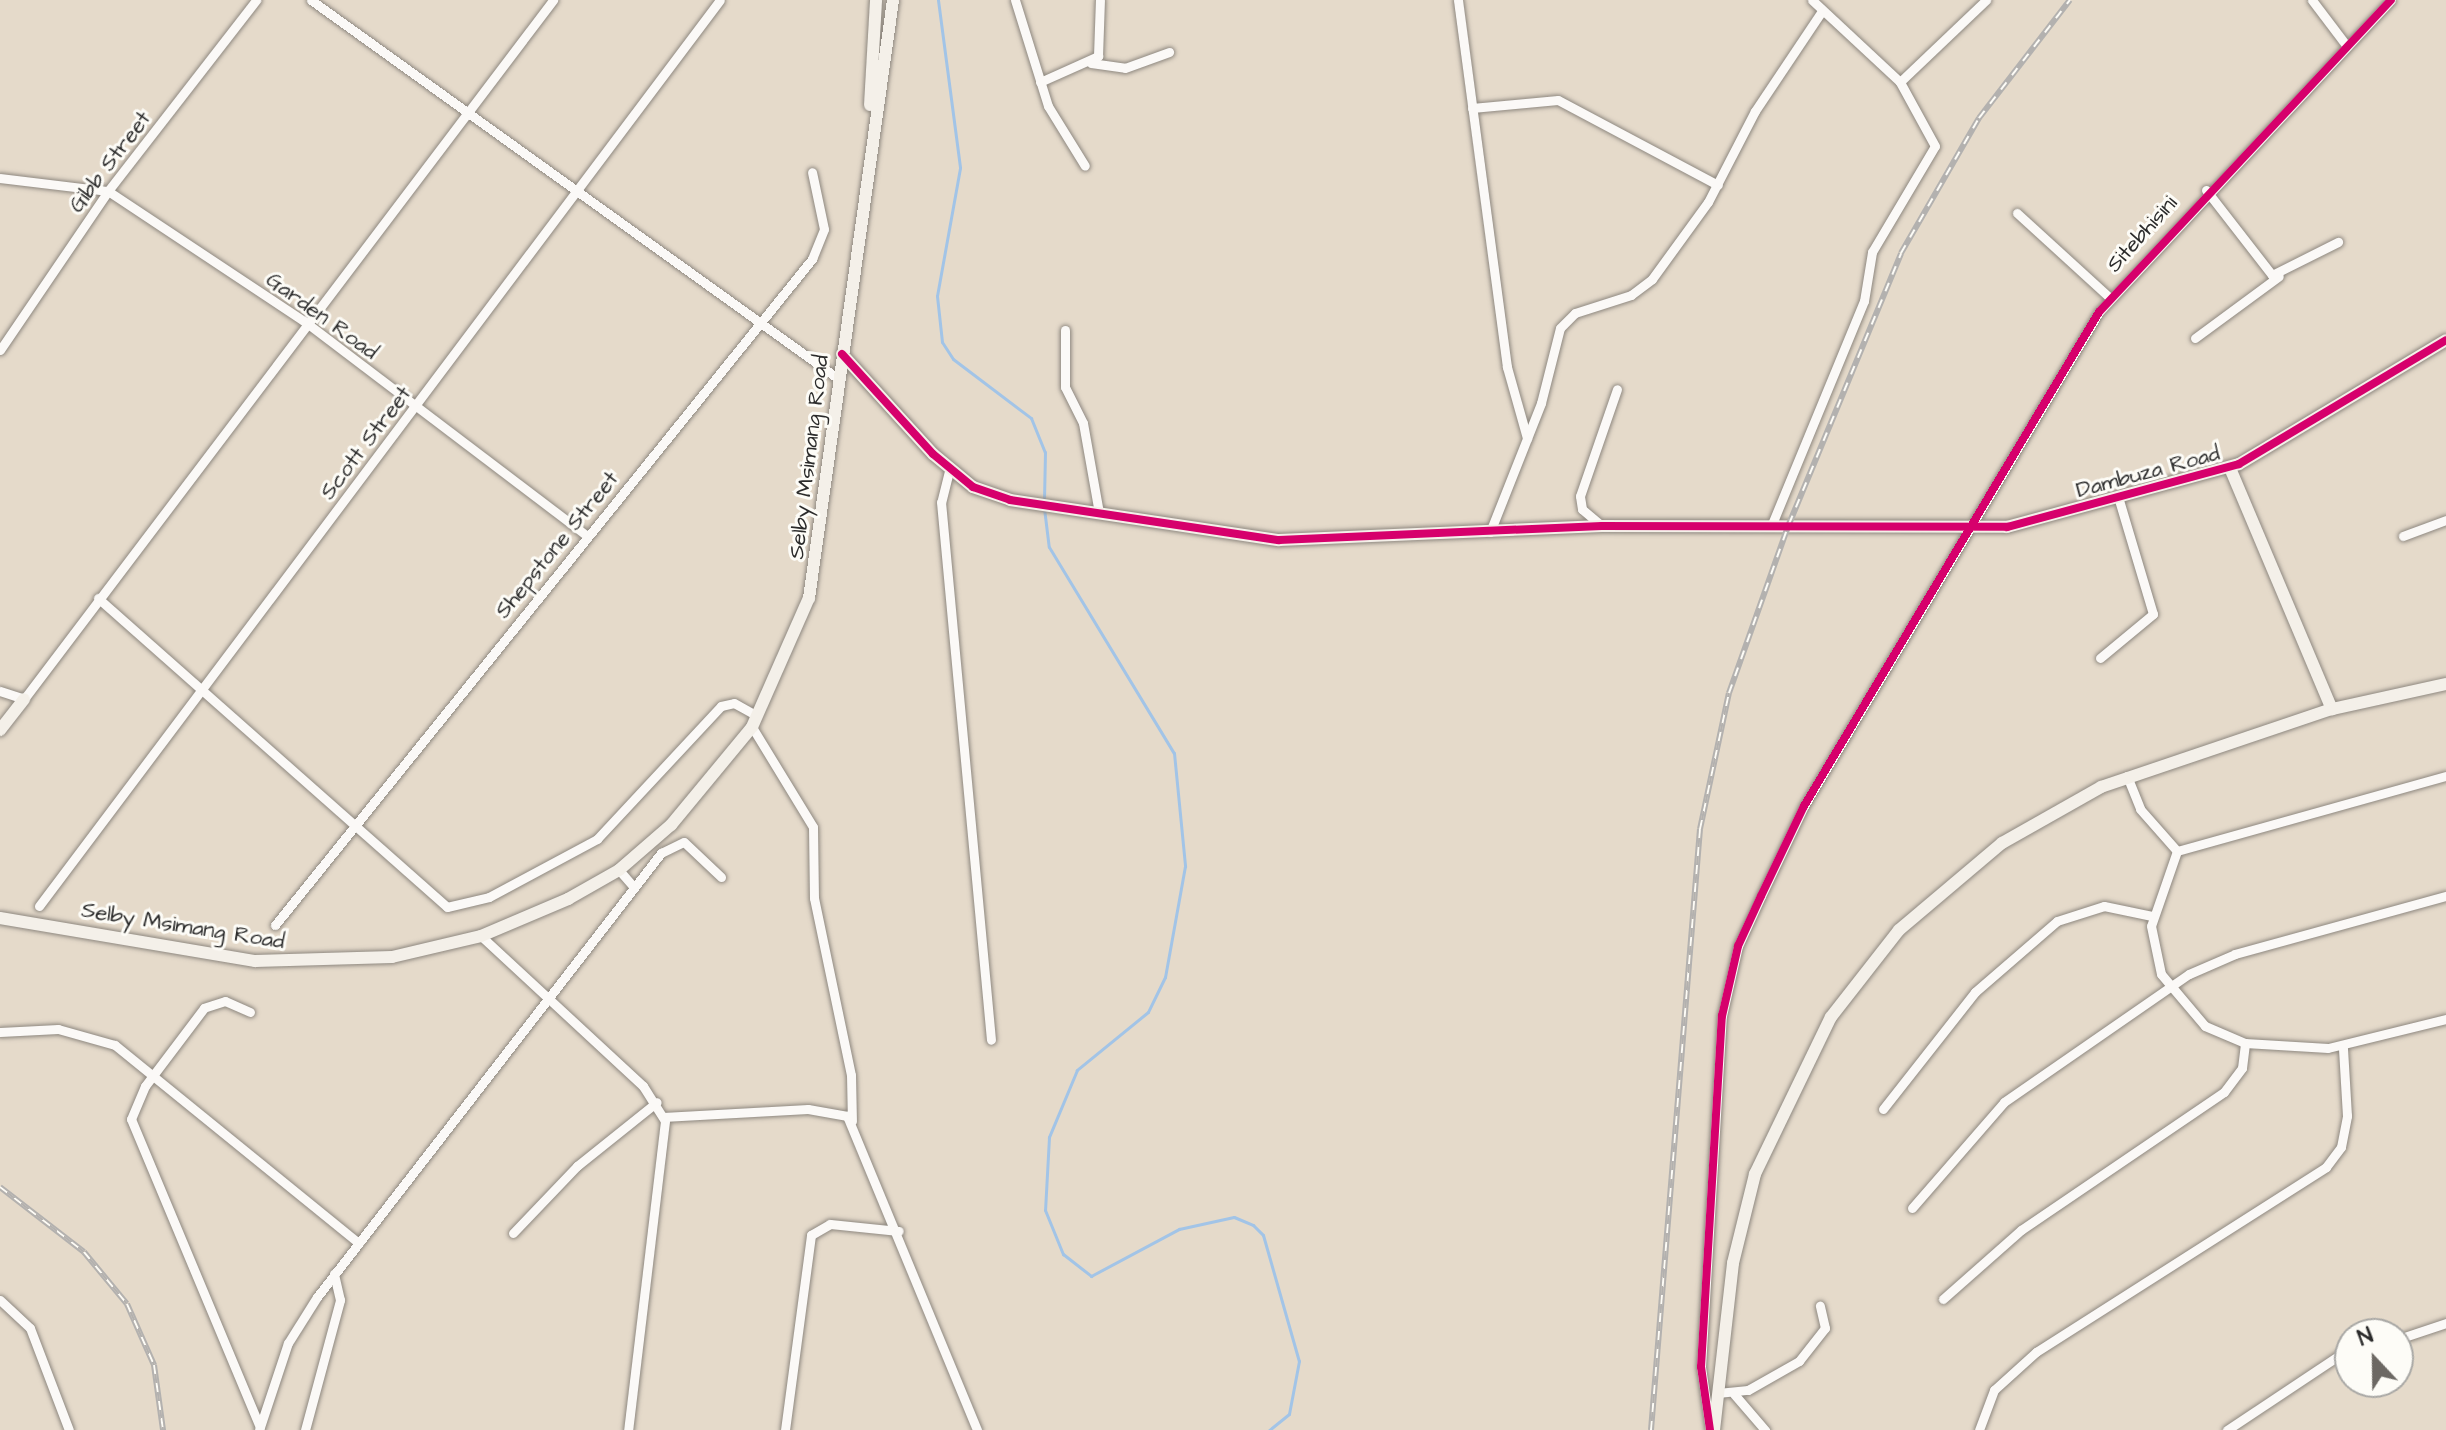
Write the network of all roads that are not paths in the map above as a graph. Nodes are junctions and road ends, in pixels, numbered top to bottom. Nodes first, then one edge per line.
1 (256, 0) edge
2 (311, 0) edge
3 (553, 0) edge
4 (720, 0) edge
5 (876, 0) edge
6 (893, 0) edge
7 (1015, 0) edge
8 (1100, 0) edge
9 (1458, 0) edge
10 (1812, 0) edge
11 (1986, 0) edge
12 (2312, 0) edge
13 (2391, 0) edge
14 (1822, 11) junction
15 (2346, 45) junction
16 (1169, 52) dead end
17 (1091, 63) junction
18 (1040, 82) junction
19 (1900, 82) junction
20 (1472, 108) junction
21 (468, 114) junction
22 (867, 160) junction
23 (1085, 166) dead end
24 (812, 172) dead end
25 (0, 178) edge
26 (1718, 185) junction
27 (2206, 190) junction
28 (108, 191) junction
29 (576, 194) junction
30 (2017, 213) dead end
31 (2338, 242) dead end
32 (2279, 276) junction
33 (2110, 298) junction
34 (304, 321) junction
35 (759, 325) junction
36 (1065, 330) dead end
37 (2195, 338) dead end
38 (2446, 340) edge
39 (0, 350) edge
40 (842, 354) junction
41 (840, 380) junction
42 (1617, 389) dead end
43 (416, 407) junction
44 (1527, 438) junction
45 (2230, 468) junction
46 (949, 471) junction
47 (2119, 500) junction
48 (1099, 513) junction
49 (2446, 520) edge
50 (1772, 524) junction
51 (1602, 526) junction
52 (1970, 530) junction
53 (1490, 532) junction
54 (586, 535) junction
55 (2403, 536) dead end
56 (98, 598) junction
57 (2100, 658) dead end
58 (2446, 684) edge
59 (201, 689) junction
60 (0, 691) edge
61 (24, 699) junction
62 (2332, 709) junction
63 (755, 722) junction
64 (0, 730) edge
65 (2127, 776) junction
66 (2446, 776) edge
67 (357, 826) junction
68 (2177, 851) junction
69 (619, 870) junction
70 (721, 877) dead end
71 (634, 887) junction
72 (2446, 896) edge
73 (39, 906) dead end
74 (2152, 916) junction
75 (0, 918) edge
76 (275, 925) dead end
77 (481, 936) junction
78 (2168, 990) junction
79 (544, 1000) junction
80 (250, 1012) dead end
81 (2446, 1019) edge
82 (0, 1032) edge
83 (991, 1040) dead end
84 (2245, 1043) junction
85 (2343, 1048) junction
86 (155, 1073) junction
87 (657, 1102) junction
88 (1883, 1109) dead end
89 (663, 1117) junction
90 (852, 1121) junction
91 (1912, 1208) dead end
92 (899, 1231) junction
93 (513, 1233) dead end
94 (359, 1243) junction
95 (334, 1274) junction
96 (1943, 1299) dead end
97 (0, 1300) edge
98 (1820, 1306) dead end
99 (2446, 1323) edge
100 (2414, 1334) edge
101 (2334, 1359) edge
102 (1718, 1393) junction
103 (1734, 1394) junction
104 (260, 1428) edge
105 (69, 1430) edge
106 (305, 1430) edge
107 (628, 1430) edge
108 (785, 1430) edge
109 (977, 1430) edge
110 (1712, 1430) edge
111 (1765, 1430) edge
112 (1979, 1430) edge
113 (2227, 1430) edge

1 - 28 street, Gibb Street
2 - 21 street
3 - 21 street
4 - 29 street, Scott Street
5 - 22 street, Selby Msimang Road
6 - 22 street, Selby Msimang Road
7 - 18 street
8 - 17 street
9 - 20 street
10 - 14 street
11 - 19 street
12 - 15 street
13 - 15 street, Sitebhisini
14 - 19 street
14 - 26 street
15 - 27 street, Sitebhisini
16 - 17 street
17 - 18 street
18 - 23 street
19 - 50 street
20 - 26 street
20 - 44 street
21 - 29 street
21 - 34 street
22 - 40 street, Selby Msimang Road
24 - 35 street, Shepstone Street
25 - 28 street
26 - 44 street
27 - 32 street
27 - 33 street, Sitebhisini
28 - 34 street, Garden Road
28 - 39 street, Gibb Street
29 - 35 street
29 - 43 street, Scott Street
30 - 33 street
31 - 32 street
32 - 37 street
33 - 52 street, Sitebhisini
34 - 43 street, Garden Road
34 - 56 street
35 - 41 street
35 - 54 street, Shepstone Street
36 - 48 street
38 - 45 street, Dambuza Road
40 - 41 street, Selby Msimang Road
40 - 46 street
41 - 63 street, Selby Msimang Road
42 - 51 street
43 - 54 street, Garden Road
43 - 59 street, Scott Street
44 - 53 street
45 - 47 street, Dambuza Road
45 - 62 street
46 - 48 street, Dambuza Road
46 - 83 street
47 - 52 street, Dambuza Road
47 - 57 street
48 - 53 street, Dambuza Road
49 - 55 street
50 - 51 street, Dambuza Road
50 - 52 street, Dambuza Road
51 - 53 street, Dambuza Road
52 - 110 street, Sitebhisini
54 - 67 street, Shepstone Street
56 - 59 street
56 - 61 street
58 - 62 street
59 - 67 street
59 - 73 street, Scott Street
60 - 61 street
61 - 64 street
62 - 65 street
63 - 67 street
63 - 69 street, Selby Msimang Road
63 - 90 street
65 - 68 street
65 - 102 street
66 - 68 street
67 - 76 street, Shepstone Street
68 - 74 street
69 - 71 street
69 - 77 street, Selby Msimang Road
70 - 71 street
71 - 79 street
72 - 78 street
74 - 78 street
74 - 88 street
75 - 77 street, Selby Msimang Road
77 - 79 street
78 - 84 street
78 - 91 street
79 - 87 street
79 - 94 street
80 - 86 street
81 - 85 street
82 - 86 street
84 - 85 street
84 - 96 street
85 - 112 street
86 - 94 street
86 - 104 street
87 - 89 street
87 - 93 street
89 - 90 street
89 - 107 street
90 - 92 street
92 - 108 street
92 - 109 street
94 - 95 street
95 - 104 street
95 - 106 street
97 - 105 street
98 - 103 street
99 - 100 street
101 - 113 street
102 - 103 street
102 - 110 street
103 - 111 street

